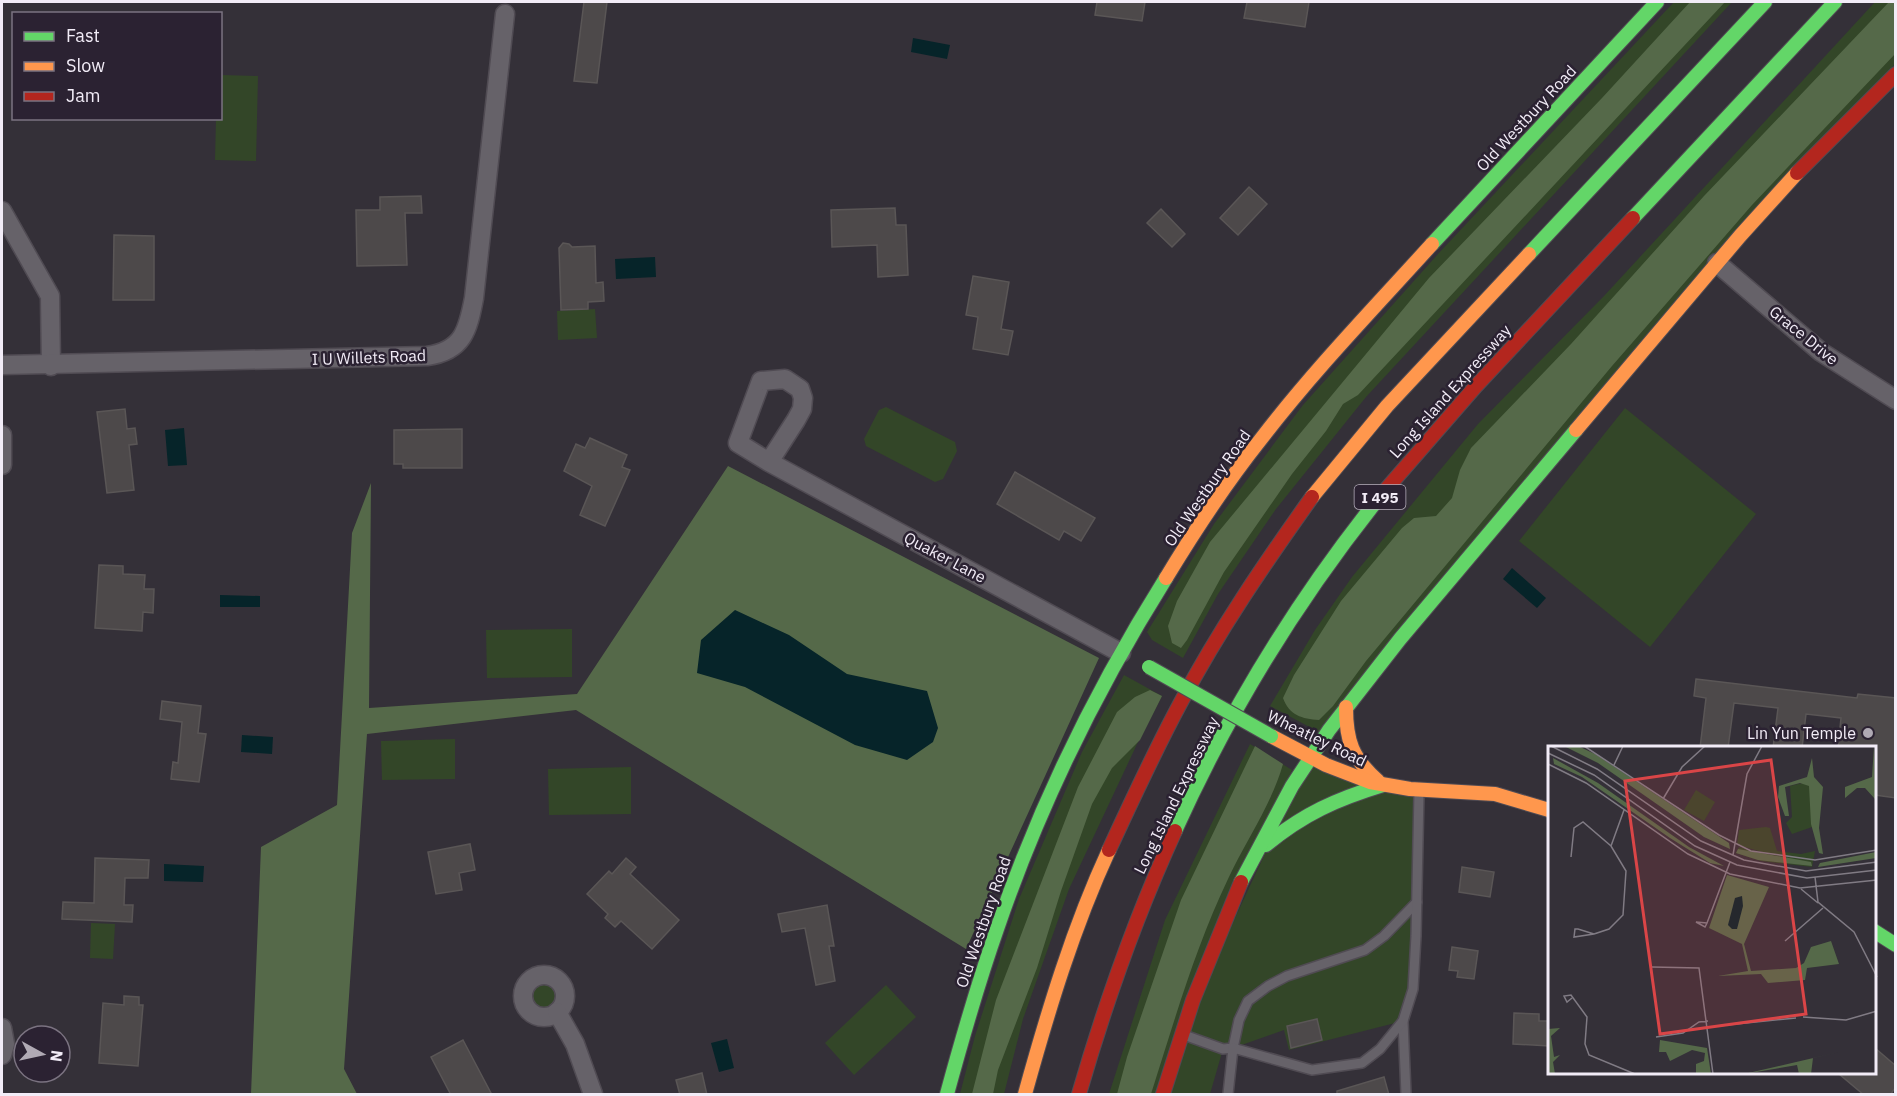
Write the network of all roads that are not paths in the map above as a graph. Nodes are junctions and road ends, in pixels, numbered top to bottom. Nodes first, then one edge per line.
1 (1657, 2) edge
2 (1765, 2) edge
3 (1835, 2) edge
4 (505, 14) dead end
5 (1896, 74) edge
6 (2, 212) edge
7 (1717, 263) junction
8 (2, 365) edge
9 (51, 366) junction
10 (1896, 400) edge
11 (2, 435) edge
12 (769, 462) junction
13 (2, 465) edge
14 (1121, 653) junction
15 (1346, 707) junction
16 (1310, 757) junction
17 (1383, 785) junction
18 (1419, 789) junction
19 (1548, 810) edge
20 (1254, 855) junction
21 (1417, 902) junction
22 (1876, 932) edge
23 (1896, 945) edge
24 (557, 1012) dead end
25 (1403, 1021) junction
26 (2, 1028) edge
27 (1181, 1034) junction
28 (1233, 1048) junction
29 (2, 1055) edge
30 (593, 1095) edge
31 (947, 1095) edge
32 (1026, 1095) edge
33 (1079, 1095) edge
34 (1163, 1095) edge
35 (1228, 1095) edge
36 (1406, 1095) edge

1 - 14 main road, Old Westbury Road
2 - 32 main road
3 - 33 main road, Long Island Expressway / I 495
4 - 9 street, I U Willets Road
5 - 7 main road
6 - 9 street
7 - 10 street, Grace Drive
7 - 15 main road
8 - 9 street, I U Willets Road
11 - 13 street
12 - 12 street, Quaker Lane
12 - 14 street, Quaker Lane
14 - 16 main road, Wheatley Road, bridge
14 - 31 main road, Old Westbury Road
15 - 16 main road
15 - 17 main road
16 - 17 main road, Wheatley Road
16 - 20 main road
17 - 18 main road, Wheatley Road
17 - 20 main road
18 - 19 main road, Wheatley Road
18 - 21 lane
20 - 27 main road
21 - 25 lane
21 - 28 lane
22 - 23 main road
24 - 30 street
25 - 28 lane
25 - 36 lane
26 - 29 street
27 - 28 lane
27 - 34 main road
28 - 35 lane

